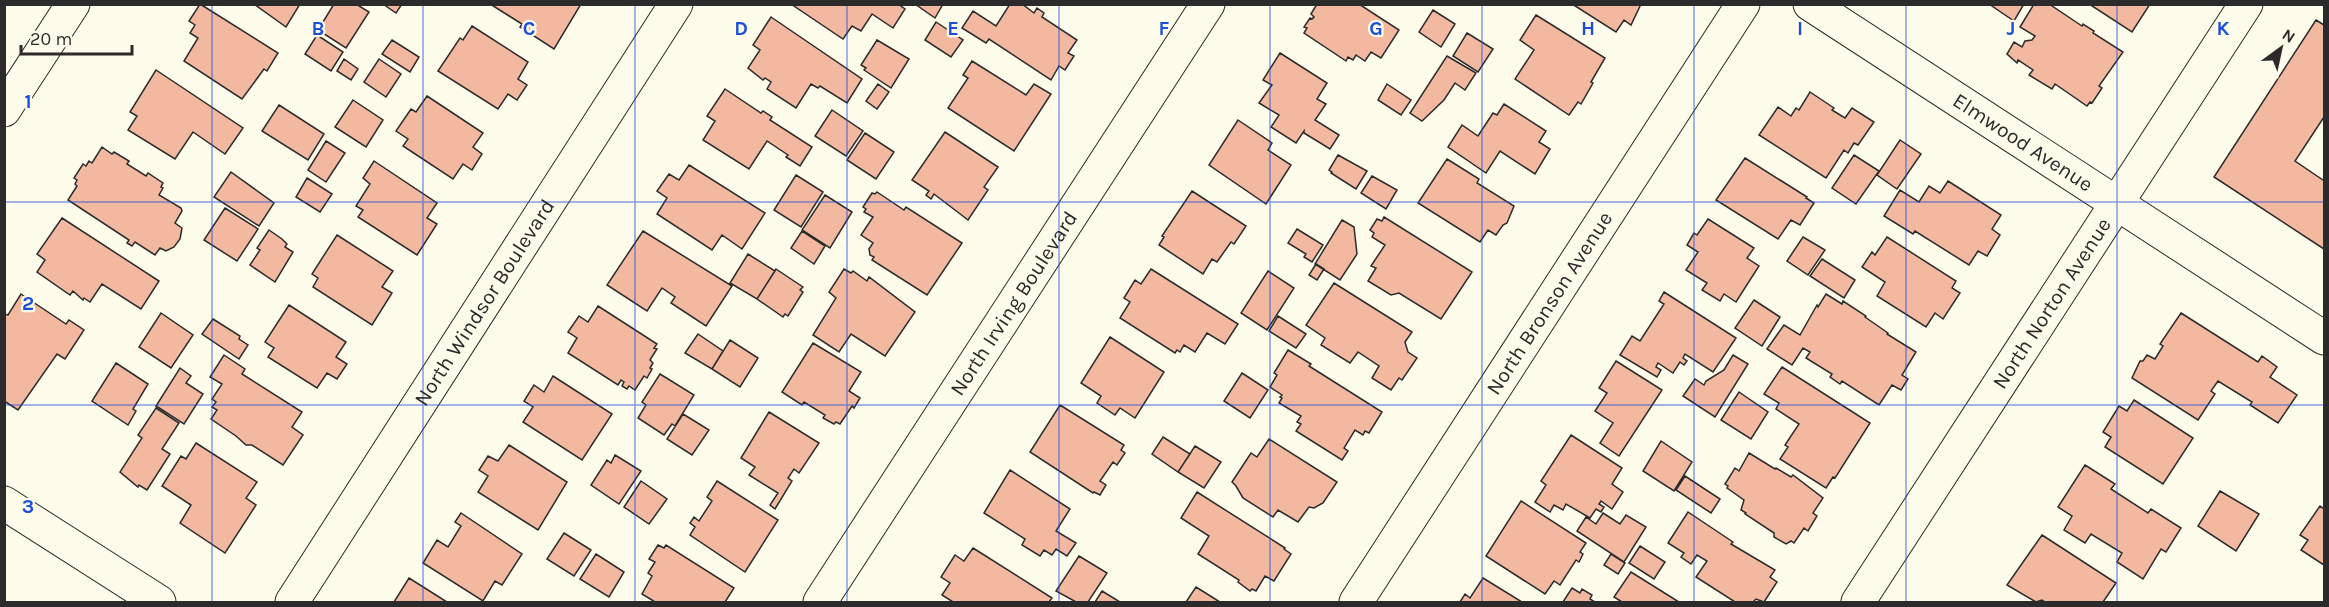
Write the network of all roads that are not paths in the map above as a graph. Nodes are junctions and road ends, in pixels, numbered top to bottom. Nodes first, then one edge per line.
1 (73, 4) edge
2 (676, 4) edge
3 (1208, 4) edge
4 (1743, 4) edge
5 (1810, 4) edge
6 (2246, 4) edge
7 (4, 110) edge
8 (2116, 203) junction
9 (2325, 338) edge
10 (4, 503) edge
11 (159, 603) edge
12 (292, 603) edge
13 (820, 603) edge
14 (1356, 603) edge
15 (1858, 603) edge

1 - 7 street
2 - 12 street, North Windsor Boulevard
3 - 13 street, North Irving Boulevard
4 - 14 street, North Bronson Avenue
5 - 8 street, Elmwood Avenue
6 - 8 street, North Norton Avenue
8 - 9 street, Elmwood Avenue
8 - 15 street, North Norton Avenue
10 - 11 street

